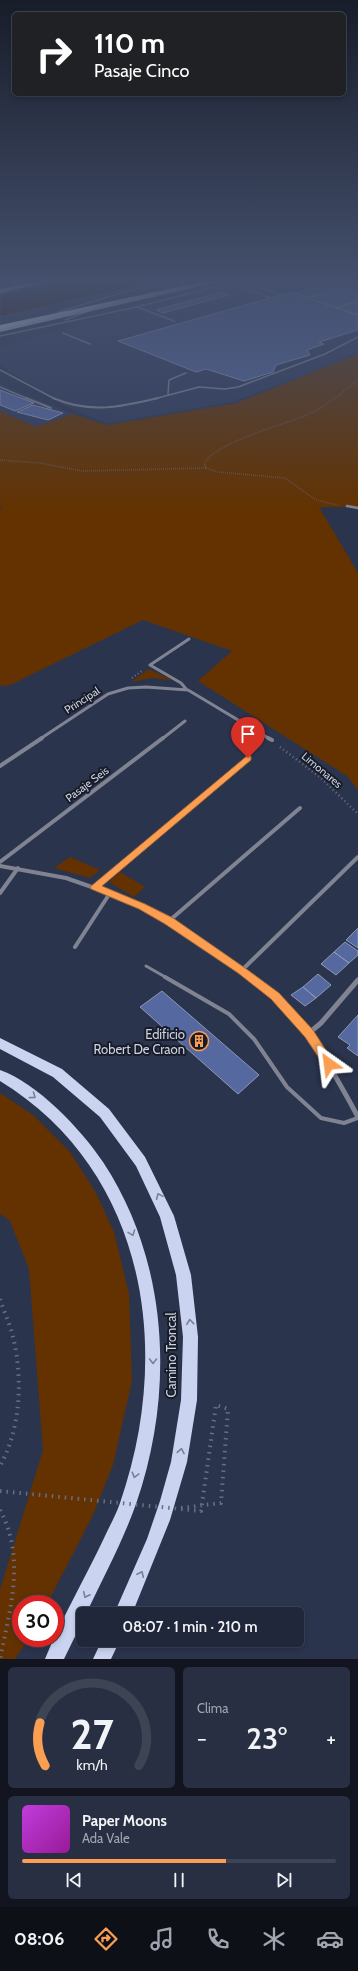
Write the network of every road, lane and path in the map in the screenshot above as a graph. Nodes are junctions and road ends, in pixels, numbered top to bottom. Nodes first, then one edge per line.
1 (319, 356) edge
2 (0, 370) edge
3 (186, 373) dead end
4 (358, 380) edge
5 (0, 387) edge
6 (168, 394) junction
7 (52, 408) dead end
8 (0, 460) edge
9 (206, 468) junction
10 (347, 506) joint
11 (358, 508) edge
12 (189, 639) dead end
13 (188, 690) junction
14 (185, 721) dead end
15 (272, 740) joint
16 (248, 758) dead end
17 (0, 766) edge
18 (300, 808) dead end
19 (358, 814) edge
20 (358, 857) edge
21 (0, 862) edge
22 (0, 866) edge
23 (18, 868) junction
24 (95, 887) junction
25 (0, 893) edge
26 (110, 893) junction
27 (169, 921) junction
28 (75, 947) dead end
29 (146, 966) dead end
30 (242, 970) junction
31 (358, 980) edge
32 (309, 1033) junction
33 (0, 1043) edge
34 (0, 1075) edge
35 (358, 1118) edge
36 (0, 1299) edge
37 (0, 1466) edge
38 (0, 1491) edge
39 (0, 1510) edge
40 (167, 1510) junction
41 (126, 1607) edge
42 (108, 1647) edge
43 (0, 1659) edge
44 (54, 1659) edge
45 (102, 1659) edge

1 - 6 lane
2 - 6 lane
3 - 6 lane
4 - 9 path
5 - 7 lane
8 - 9 path
9 - 10 path
10 - 11 street
12 - 13 street, Principal
13 - 15 street, Principal
13 - 17 street, Principal
14 - 21 street, Pasaje Seis
15 - 19 path, Limonares
16 - 24 street
18 - 27 street
20 - 30 street
22 - 23 street
23 - 24 street
23 - 25 street
24 - 26 street
26 - 27 street
26 - 28 street
27 - 30 street
29 - 35 lane
30 - 32 street
31 - 32 street
32 - 35 street
40 -> 33 main road, Camino Troncal
34 -> 44 main road, Camino Troncal
36 - 37 path
38 - 40 path, bridge
39 - 43 path
41 -> 40 main road, Camino Troncal
42 - 45 main road

